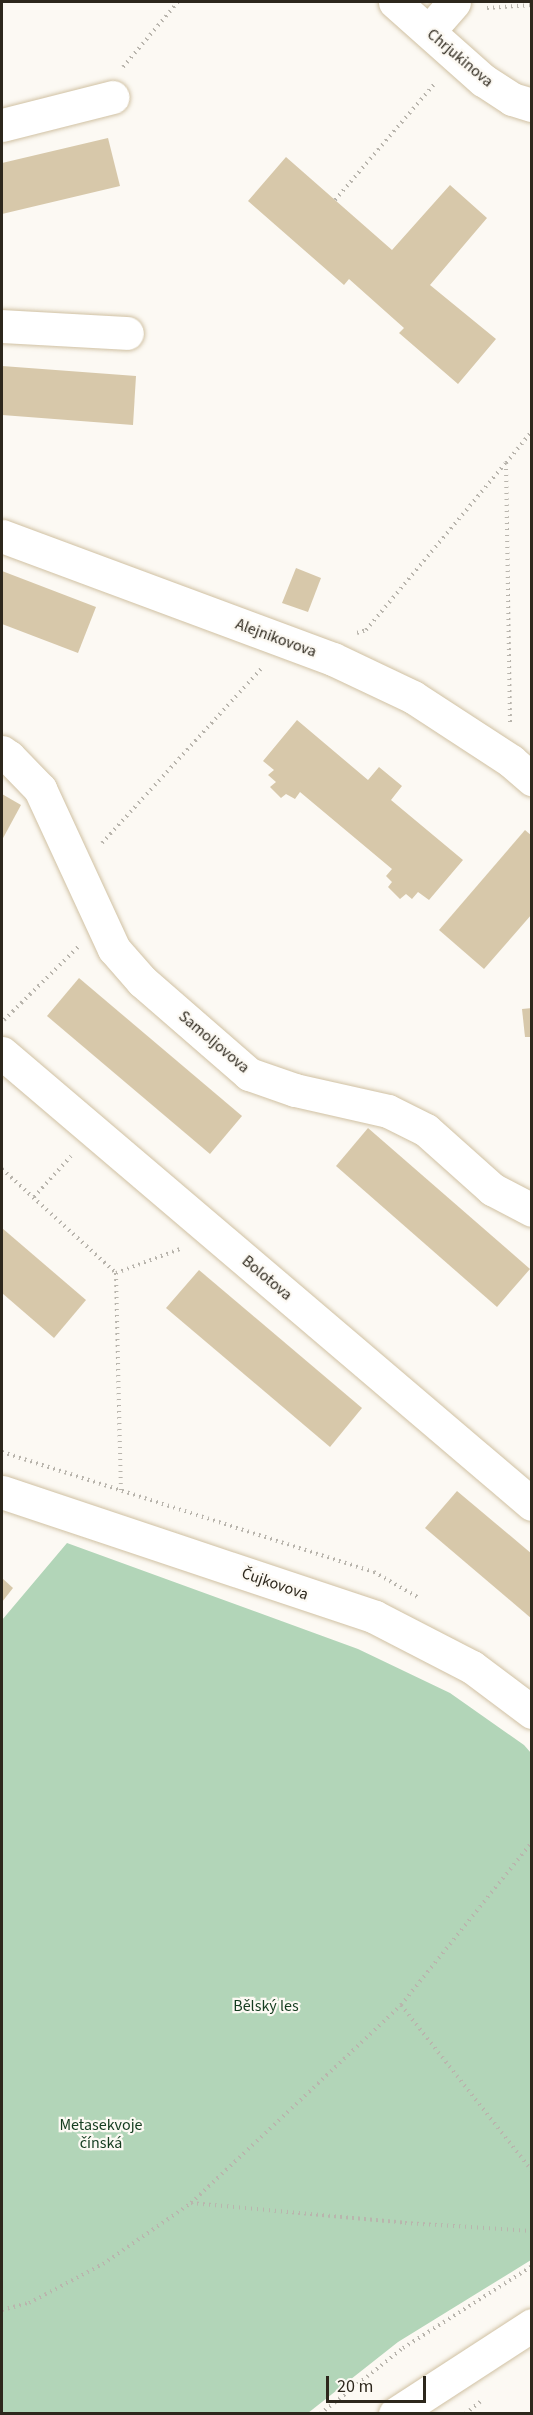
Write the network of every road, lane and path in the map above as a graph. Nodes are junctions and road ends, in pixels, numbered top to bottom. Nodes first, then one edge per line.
1 (178, 2) edge
2 (395, 2) edge
3 (454, 2) edge
4 (429, 31) junction
5 (458, 57) junction
6 (103, 100) joint
7 (531, 105) edge
8 (2, 125) edge
9 (335, 200) dead end
10 (2, 326) edge
11 (128, 333) dead end
12 (531, 431) edge
13 (506, 463) junction
14 (2, 536) edge
15 (355, 633) dead end
16 (285, 642) junction
17 (2, 752) edge
18 (521, 770) edge
19 (77, 870) junction
20 (102, 923) junction
21 (2, 1022) edge
22 (2, 1053) edge
23 (93, 1131) junction
24 (2, 1169) edge
25 (33, 1197) junction
26 (531, 1210) edge
27 (216, 1236) junction
28 (116, 1273) junction
29 (121, 1490) dead end
30 (2, 1492) edge
31 (531, 1504) edge
32 (531, 1712) edge
33 (531, 1842) edge
34 (401, 2005) junction
35 (531, 2171) edge
36 (191, 2203) junction
37 (531, 2231) edge
38 (531, 2266) edge
39 (2, 2310) edge
40 (531, 2325) edge
41 (320, 2414) edge
42 (395, 2414) edge

1 - 6 path
2 - 4 street, Chrjukinova
3 - 4 street
4 - 5 street, Chrjukinova
5 - 7 street, Chrjukinova
5 - 9 path
6 - 8 street
10 - 11 street
12 - 13 path
13 - 15 path
13 - 18 path
14 - 16 street, Alejnikovova
16 - 18 street, Alejnikovova
16 - 19 path
17 - 19 street, Samoljovova
19 - 20 street, Samoljovova
20 - 21 path
20 - 26 street, Samoljovova
22 - 23 street, Bolotova
23 - 25 path
23 - 27 street, Bolotova
24 - 25 path
25 - 28 path
27 - 28 path
27 - 31 street, Bolotova
28 - 29 path
30 - 32 street, Čujkovova
33 - 34 path
34 - 35 path
34 - 36 path
36 - 37 path
36 - 39 path
38 - 41 path
40 - 42 street

